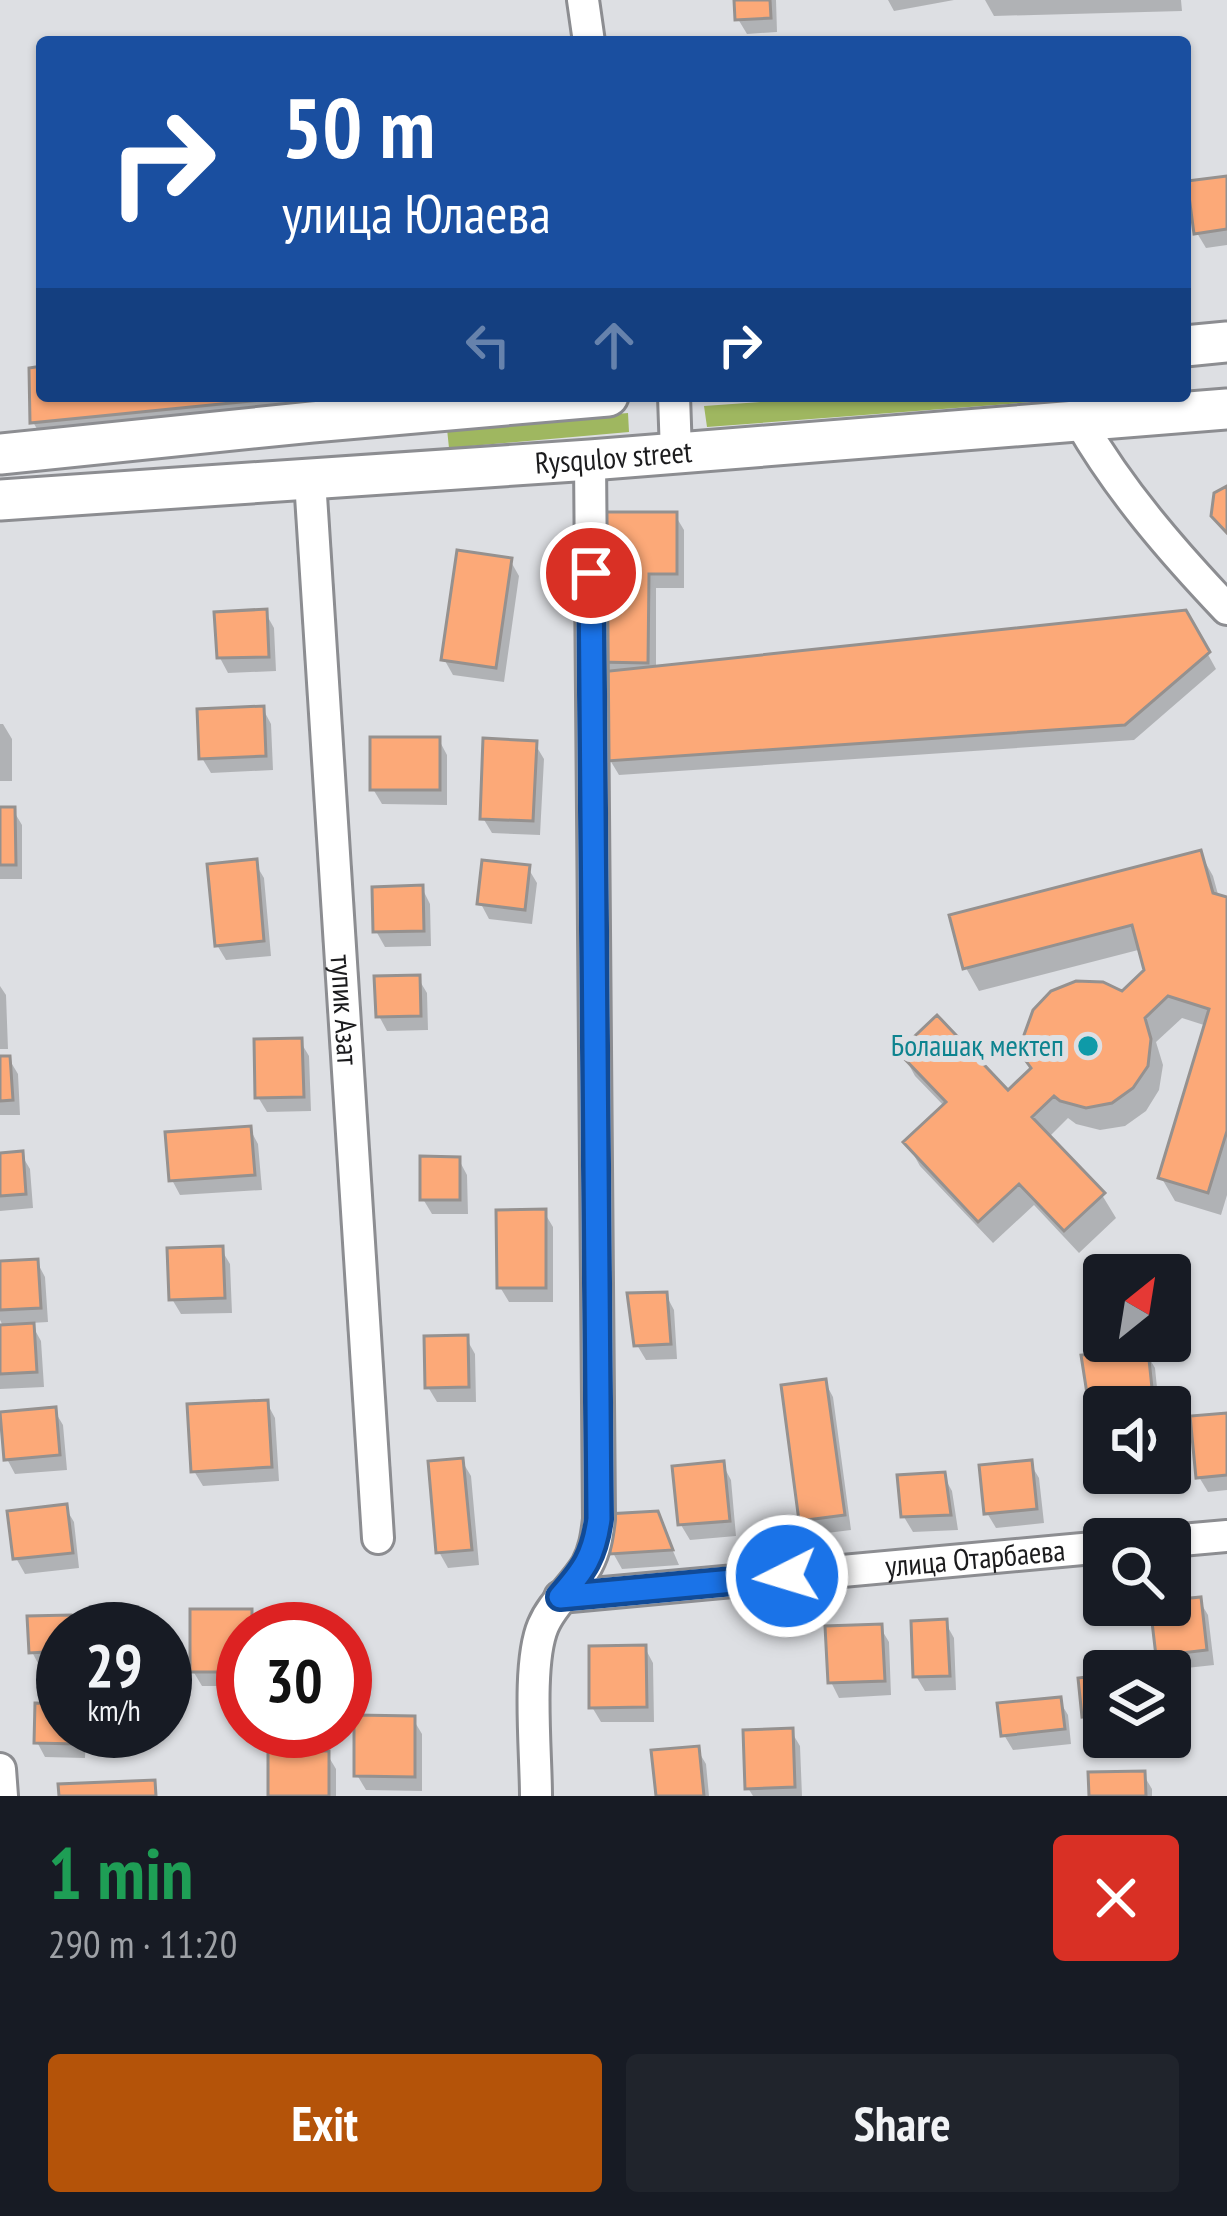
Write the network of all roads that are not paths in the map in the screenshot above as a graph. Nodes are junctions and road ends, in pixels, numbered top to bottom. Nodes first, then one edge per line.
1 (584, 0) edge
2 (588, 36) edge
3 (1227, 343) edge
4 (1191, 346) edge
5 (540, 402) edge
6 (674, 402) edge
7 (1227, 409) edge
8 (1080, 422) junction
9 (676, 453) junction
10 (0, 454) edge
11 (590, 460) junction
12 (310, 480) junction
13 (0, 500) edge
14 (1227, 609) edge
15 (1227, 1535) edge
16 (378, 1538) dead end
17 (1191, 1539) edge
18 (1083, 1549) edge
19 (560, 1597) junction
20 (0, 1769) edge
21 (2, 1796) edge
22 (536, 1796) edge

1 - 2 street
3 - 4 main road
5 - 10 main road, Rysqulov street
6 - 9 street
7 - 8 main road, Rysqulov street
8 - 9 main road, Rysqulov street
8 - 14 street
9 - 11 main road, Rysqulov street
11 - 12 main road, Rysqulov street
11 - 19 street
12 - 13 main road, Rysqulov street
12 - 16 street, тупик Азат
15 - 17 street
18 - 19 street, улица Отарбаева
19 - 22 street
20 - 21 street

